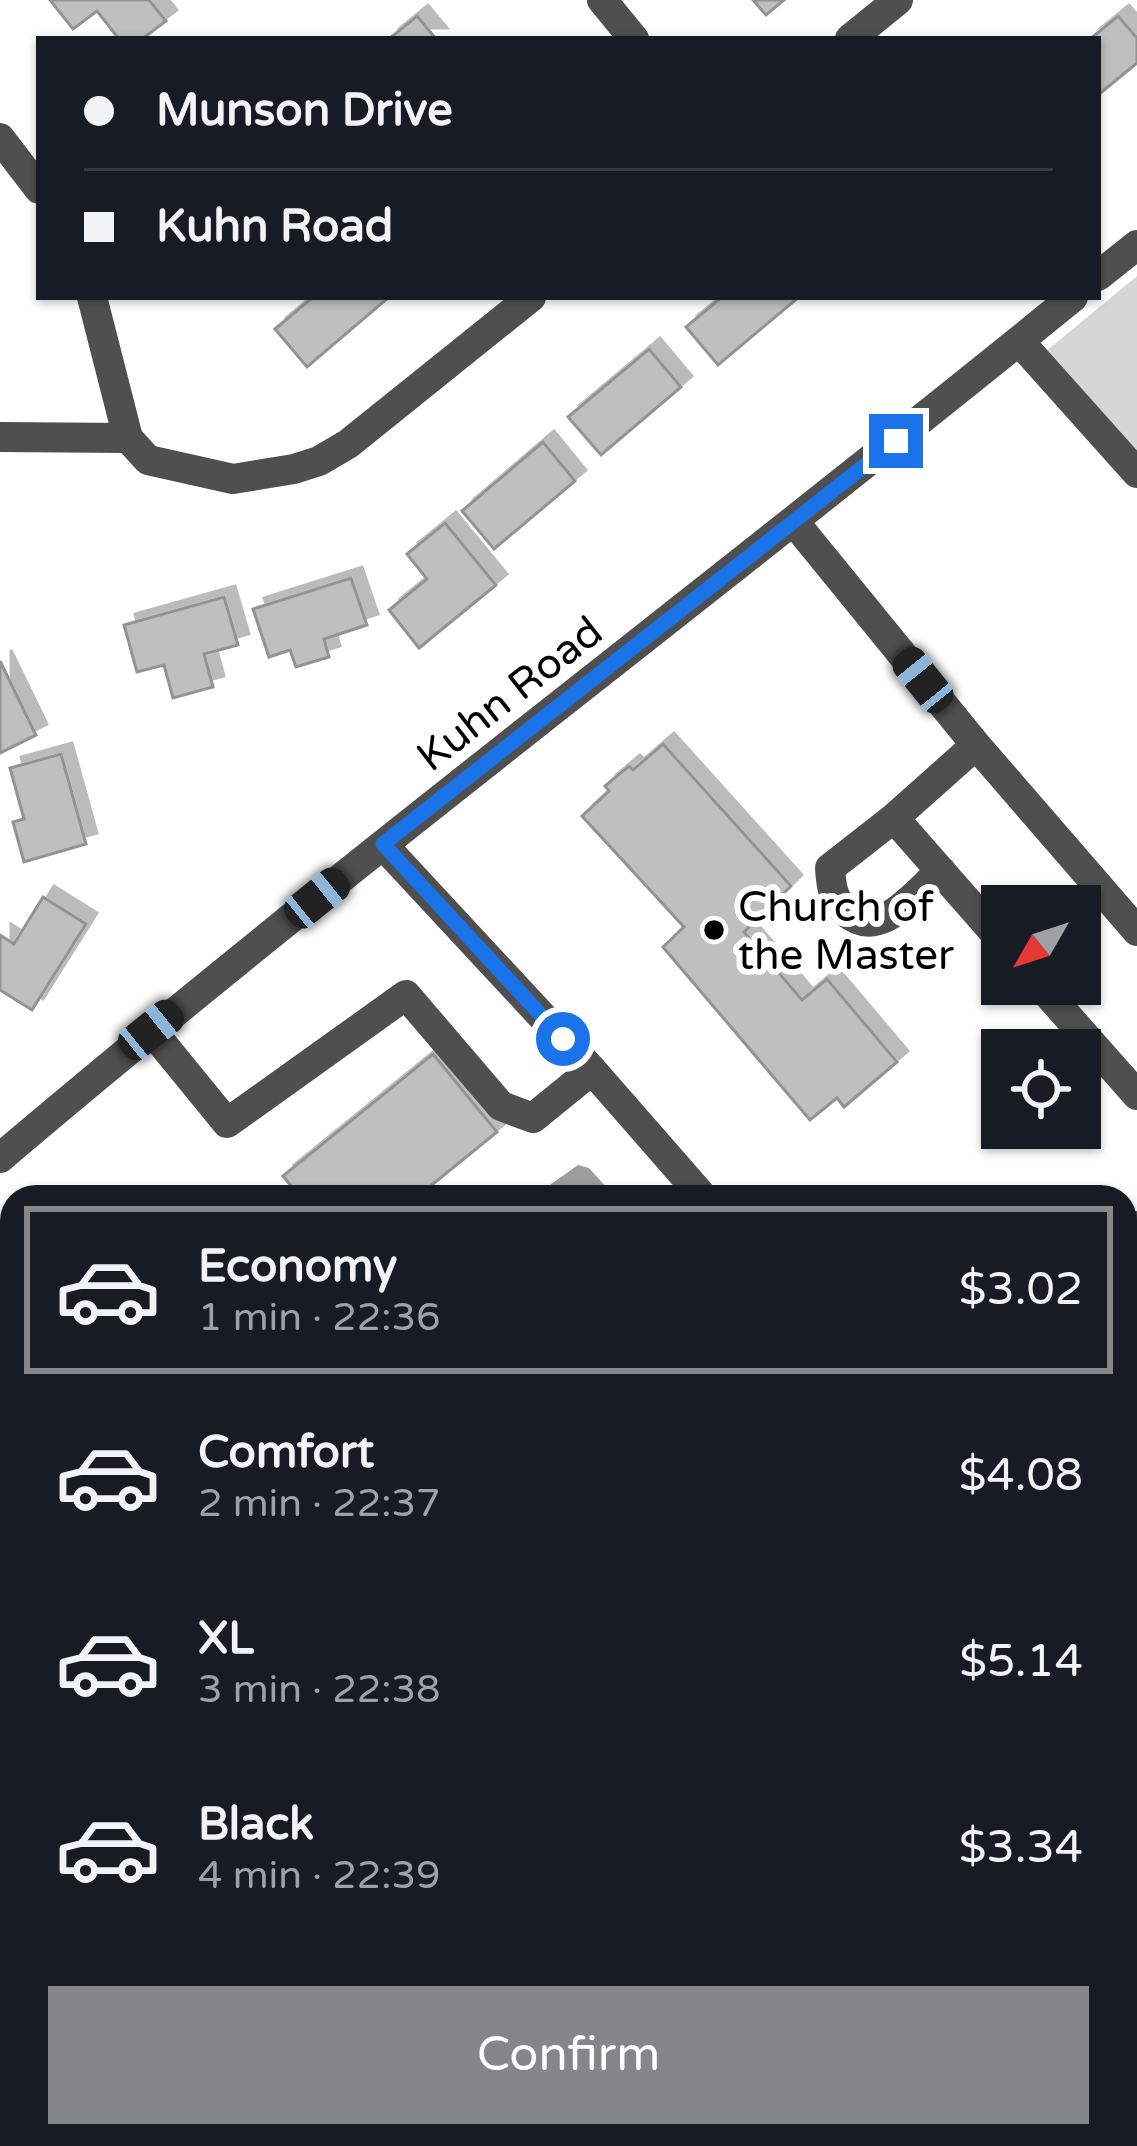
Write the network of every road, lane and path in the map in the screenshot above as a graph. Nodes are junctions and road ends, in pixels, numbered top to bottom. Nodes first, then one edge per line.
1 (602, 0) edge
2 (898, 0) edge
3 (632, 36) edge
4 (854, 36) edge
5 (0, 138) edge
6 (36, 185) edge
7 (1137, 244) edge
8 (1101, 274) edge
9 (93, 300) edge
10 (527, 300) edge
11 (1069, 300) edge
12 (1018, 341) junction
13 (0, 437) edge
14 (128, 438) junction
15 (1137, 473) edge
16 (795, 524) junction
17 (976, 745) junction
18 (894, 818) junction
19 (383, 844) junction
20 (940, 872) junction
21 (981, 918) edge
22 (1137, 931) edge
23 (1058, 1005) edge
24 (151, 1030) junction
25 (592, 1070) junction
26 (1137, 1095) edge
27 (0, 1158) edge
28 (693, 1185) edge

1 - 3 street
2 - 4 street
5 - 6 street
7 - 8 street
9 - 14 street
10 - 14 street
11 - 12 street, Kuhn Road
12 - 15 street
12 - 16 street, Kuhn Road
13 - 14 street
16 - 17 street
16 - 19 street, Kuhn Road
17 - 18 street
17 - 22 street
18 - 20 street
18 - 20 street
19 - 24 street, Kuhn Road
19 - 25 street
20 - 21 street
23 - 26 street
24 - 25 street
24 - 27 street, Kuhn Road
25 - 28 street

